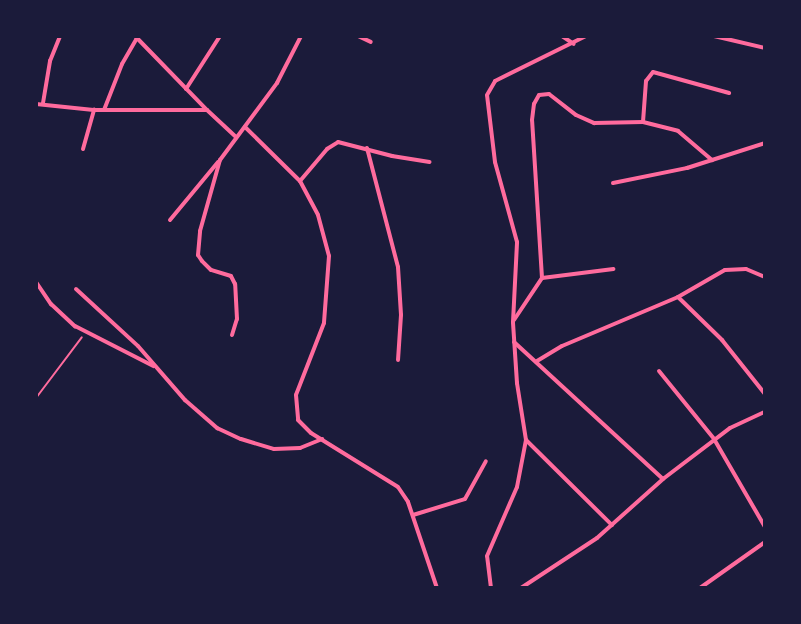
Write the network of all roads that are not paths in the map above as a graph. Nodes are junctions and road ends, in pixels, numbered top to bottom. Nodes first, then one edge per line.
1 (60, 36) edge
2 (220, 36) edge
3 (301, 36) edge
4 (358, 36) edge
5 (562, 36) edge
6 (586, 36) edge
7 (714, 36) edge
8 (137, 37) edge
9 (371, 42) dead end
10 (574, 44) junction
11 (765, 48) edge
12 (186, 89) junction
13 (729, 93) dead end
14 (43, 103) junction
15 (36, 104) edge
16 (94, 110) junction
17 (104, 110) junction
18 (207, 110) junction
19 (643, 122) junction
20 (244, 127) junction
21 (236, 137) junction
22 (765, 143) edge
23 (367, 148) junction
24 (83, 150) dead end
25 (220, 160) junction
26 (712, 160) junction
27 (430, 162) dead end
28 (300, 181) junction
29 (613, 183) dead end
30 (170, 220) dead end
31 (613, 268) dead end
32 (765, 277) edge
33 (542, 278) junction
34 (36, 282) edge
35 (76, 290) dead end
36 (678, 297) junction
37 (513, 322) junction
38 (232, 335) dead end
39 (514, 342) junction
40 (398, 360) dead end
41 (537, 361) junction
42 (154, 366) junction
43 (659, 371) dead end
44 (765, 394) edge
45 (765, 412) edge
46 (322, 439) junction
47 (714, 439) junction
48 (526, 440) junction
49 (486, 461) dead end
50 (663, 479) junction
51 (413, 515) junction
52 (612, 525) junction
53 (765, 527) edge
54 (765, 542) edge
55 (437, 588) edge
56 (491, 588) edge
57 (521, 588) edge
58 (700, 588) edge

1 - 14 street
2 - 12 street
3 - 20 street
4 - 9 street
5 - 10 street
6 - 10 street
7 - 11 street
8 - 12 street
8 - 17 street
10 - 37 street
12 - 18 street
13 - 19 street
14 - 15 street
14 - 16 street
16 - 17 street
16 - 24 street
17 - 18 street
18 - 21 street
19 - 26 street
19 - 33 street
20 - 21 street
20 - 28 street
21 - 25 street
22 - 26 street
23 - 27 street
23 - 28 street
23 - 40 street
25 - 30 street
25 - 38 street
26 - 29 street
28 - 46 street
31 - 33 street
32 - 36 street
33 - 37 street
34 - 42 street
35 - 42 street
36 - 41 street
36 - 44 street
37 - 39 street
39 - 41 street
39 - 48 street
41 - 50 street
42 - 46 street
43 - 47 street
45 - 47 street
46 - 51 street
47 - 50 street
47 - 53 street
48 - 52 street
48 - 56 street
49 - 51 street
50 - 52 street
51 - 55 street
52 - 57 street
54 - 58 street

